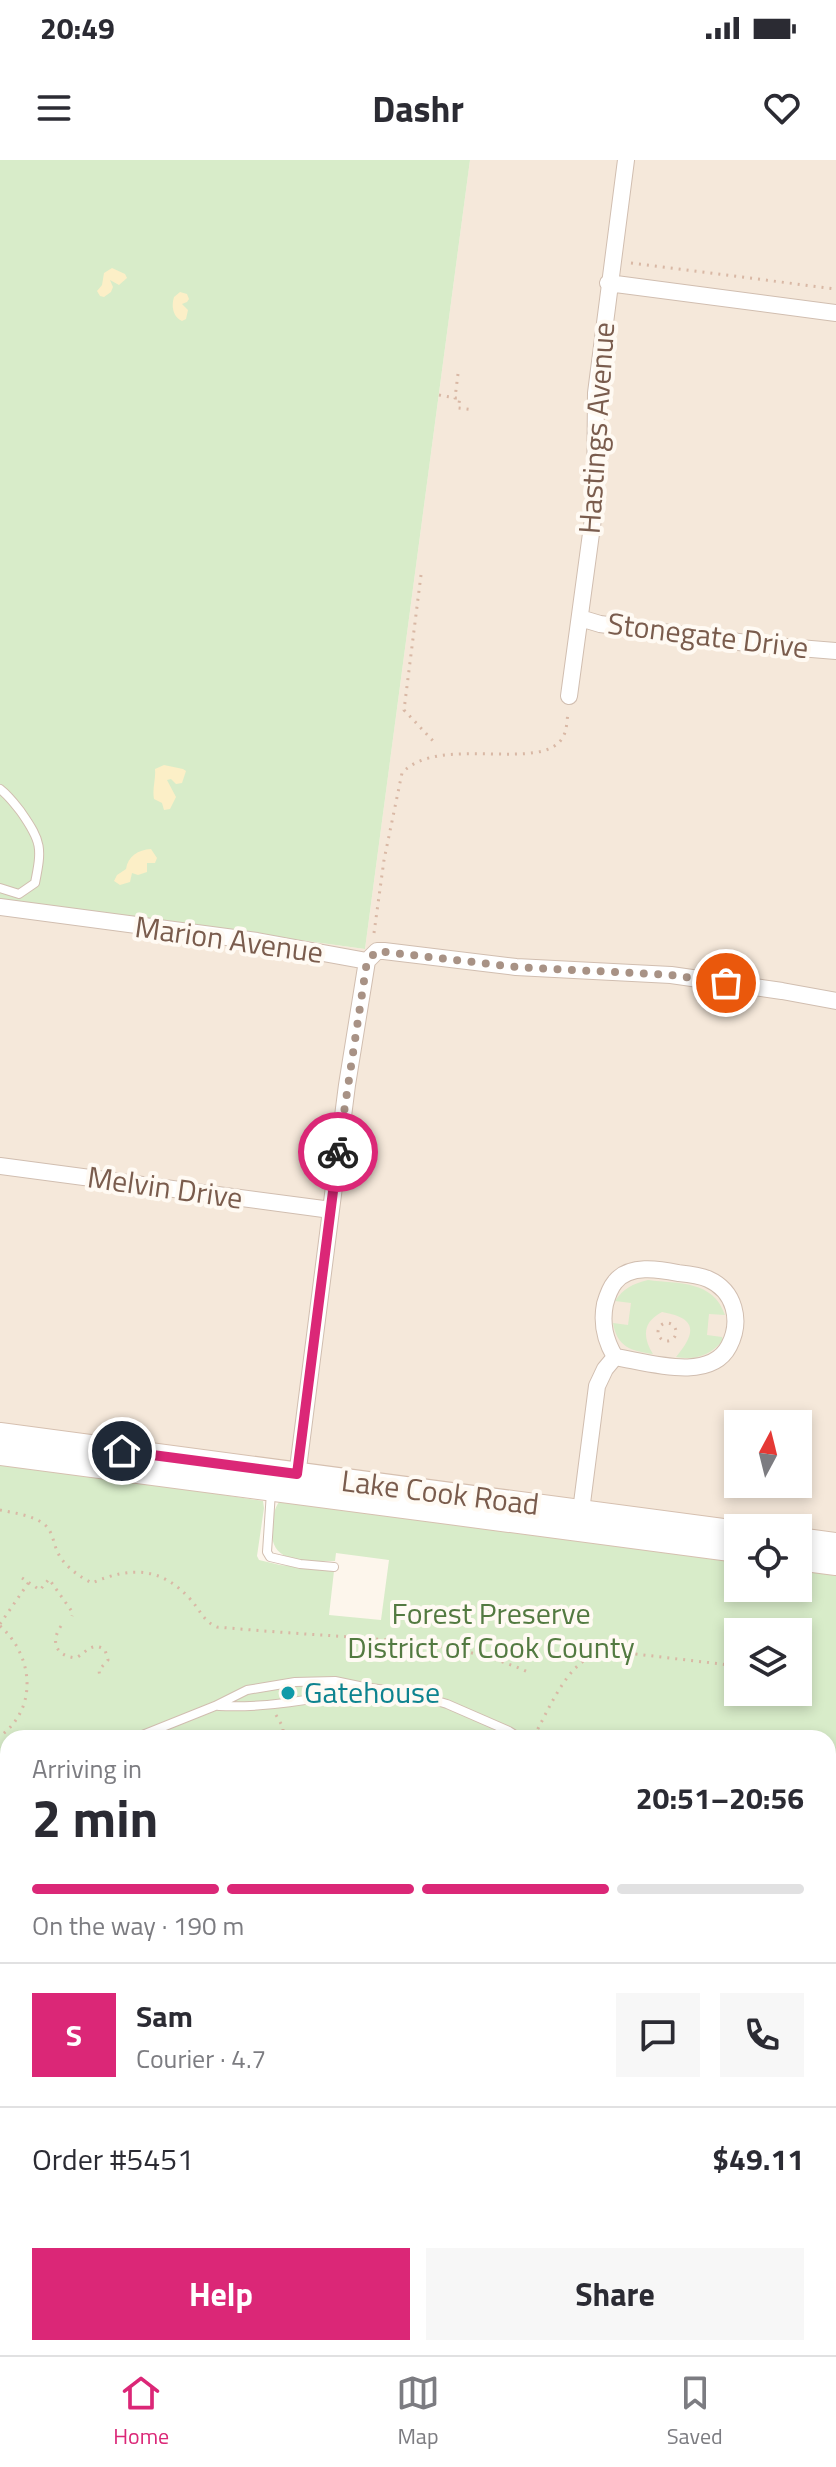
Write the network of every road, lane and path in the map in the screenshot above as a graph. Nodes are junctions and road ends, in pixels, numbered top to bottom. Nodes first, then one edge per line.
1 (626, 160) edge
2 (612, 261) junction
3 (608, 283) junction
4 (836, 289) edge
5 (836, 313) edge
6 (458, 374) dead end
7 (439, 395) dead end
8 (455, 398) junction
9 (474, 410) dead end
10 (421, 575) dead end
11 (580, 618) junction
12 (836, 651) edge
13 (569, 696) joint
14 (434, 742) dead end
15 (0, 789) edge
16 (0, 888) edge
17 (0, 907) edge
18 (369, 959) junction
19 (836, 1001) edge
20 (0, 1166) edge
21 (331, 1210) junction
22 (674, 1338) joint
23 (615, 1357) junction
24 (0, 1434) edge
25 (0, 1454) edge
26 (285, 1482) junction
27 (0, 1510) edge
28 (581, 1511) junction
29 (20, 1515) junction
30 (18, 1520) dead end
31 (724, 1530) edge
32 (812, 1541) edge
33 (836, 1544) edge
34 (724, 1549) edge
35 (812, 1561) edge
36 (836, 1564) edge
37 (334, 1567) dead end
38 (22, 1578) dead end
39 (29, 1582) junction
40 (72, 1616) dead end
41 (0, 1625) edge
42 (61, 1626) dead end
43 (724, 1664) edge
44 (528, 1672) dead end
45 (100, 1679) dead end
46 (364, 1687) junction
47 (270, 1705) junction
48 (215, 1706) junction
49 (8, 1730) edge
50 (155, 1730) edge
51 (283, 1730) edge
52 (506, 1730) edge
53 (538, 1730) edge

1 - 2 street, Hastings Avenue
2 - 3 street, Hastings Avenue
2 - 4 path
3 - 5 street
3 - 11 street, Hastings Avenue
6 - 8 path
7 - 8 path
8 - 9 path
10 - 14 path
11 - 12 street, Stonegate Drive
11 - 13 street, Hastings Avenue
13 - 18 path
15 - 16 lane
17 - 18 street, Marion Avenue
18 - 19 street, Marion Avenue
18 - 21 street
20 - 21 street, Melvin Drive
21 - 26 street
22 - 22 path
23 - 23 street
23 - 28 street
24 - 26 main road, Lake Cook Road
25 - 26 main road, Lake Cook Road
26 - 28 main road, Lake Cook Road
26 - 34 main road, Lake Cook Road
26 - 37 lane
27 - 29 path
28 - 31 main road, Lake Cook Road
29 - 30 path
29 - 44 path
32 - 33 main road
35 - 36 main road
38 - 39 path
39 - 40 path
39 - 41 path
41 - 49 path
42 - 45 path
43 - 53 path
46 - 47 lane
46 - 48 lane
46 - 52 lane
47 - 48 lane
47 - 51 path
48 - 50 lane

